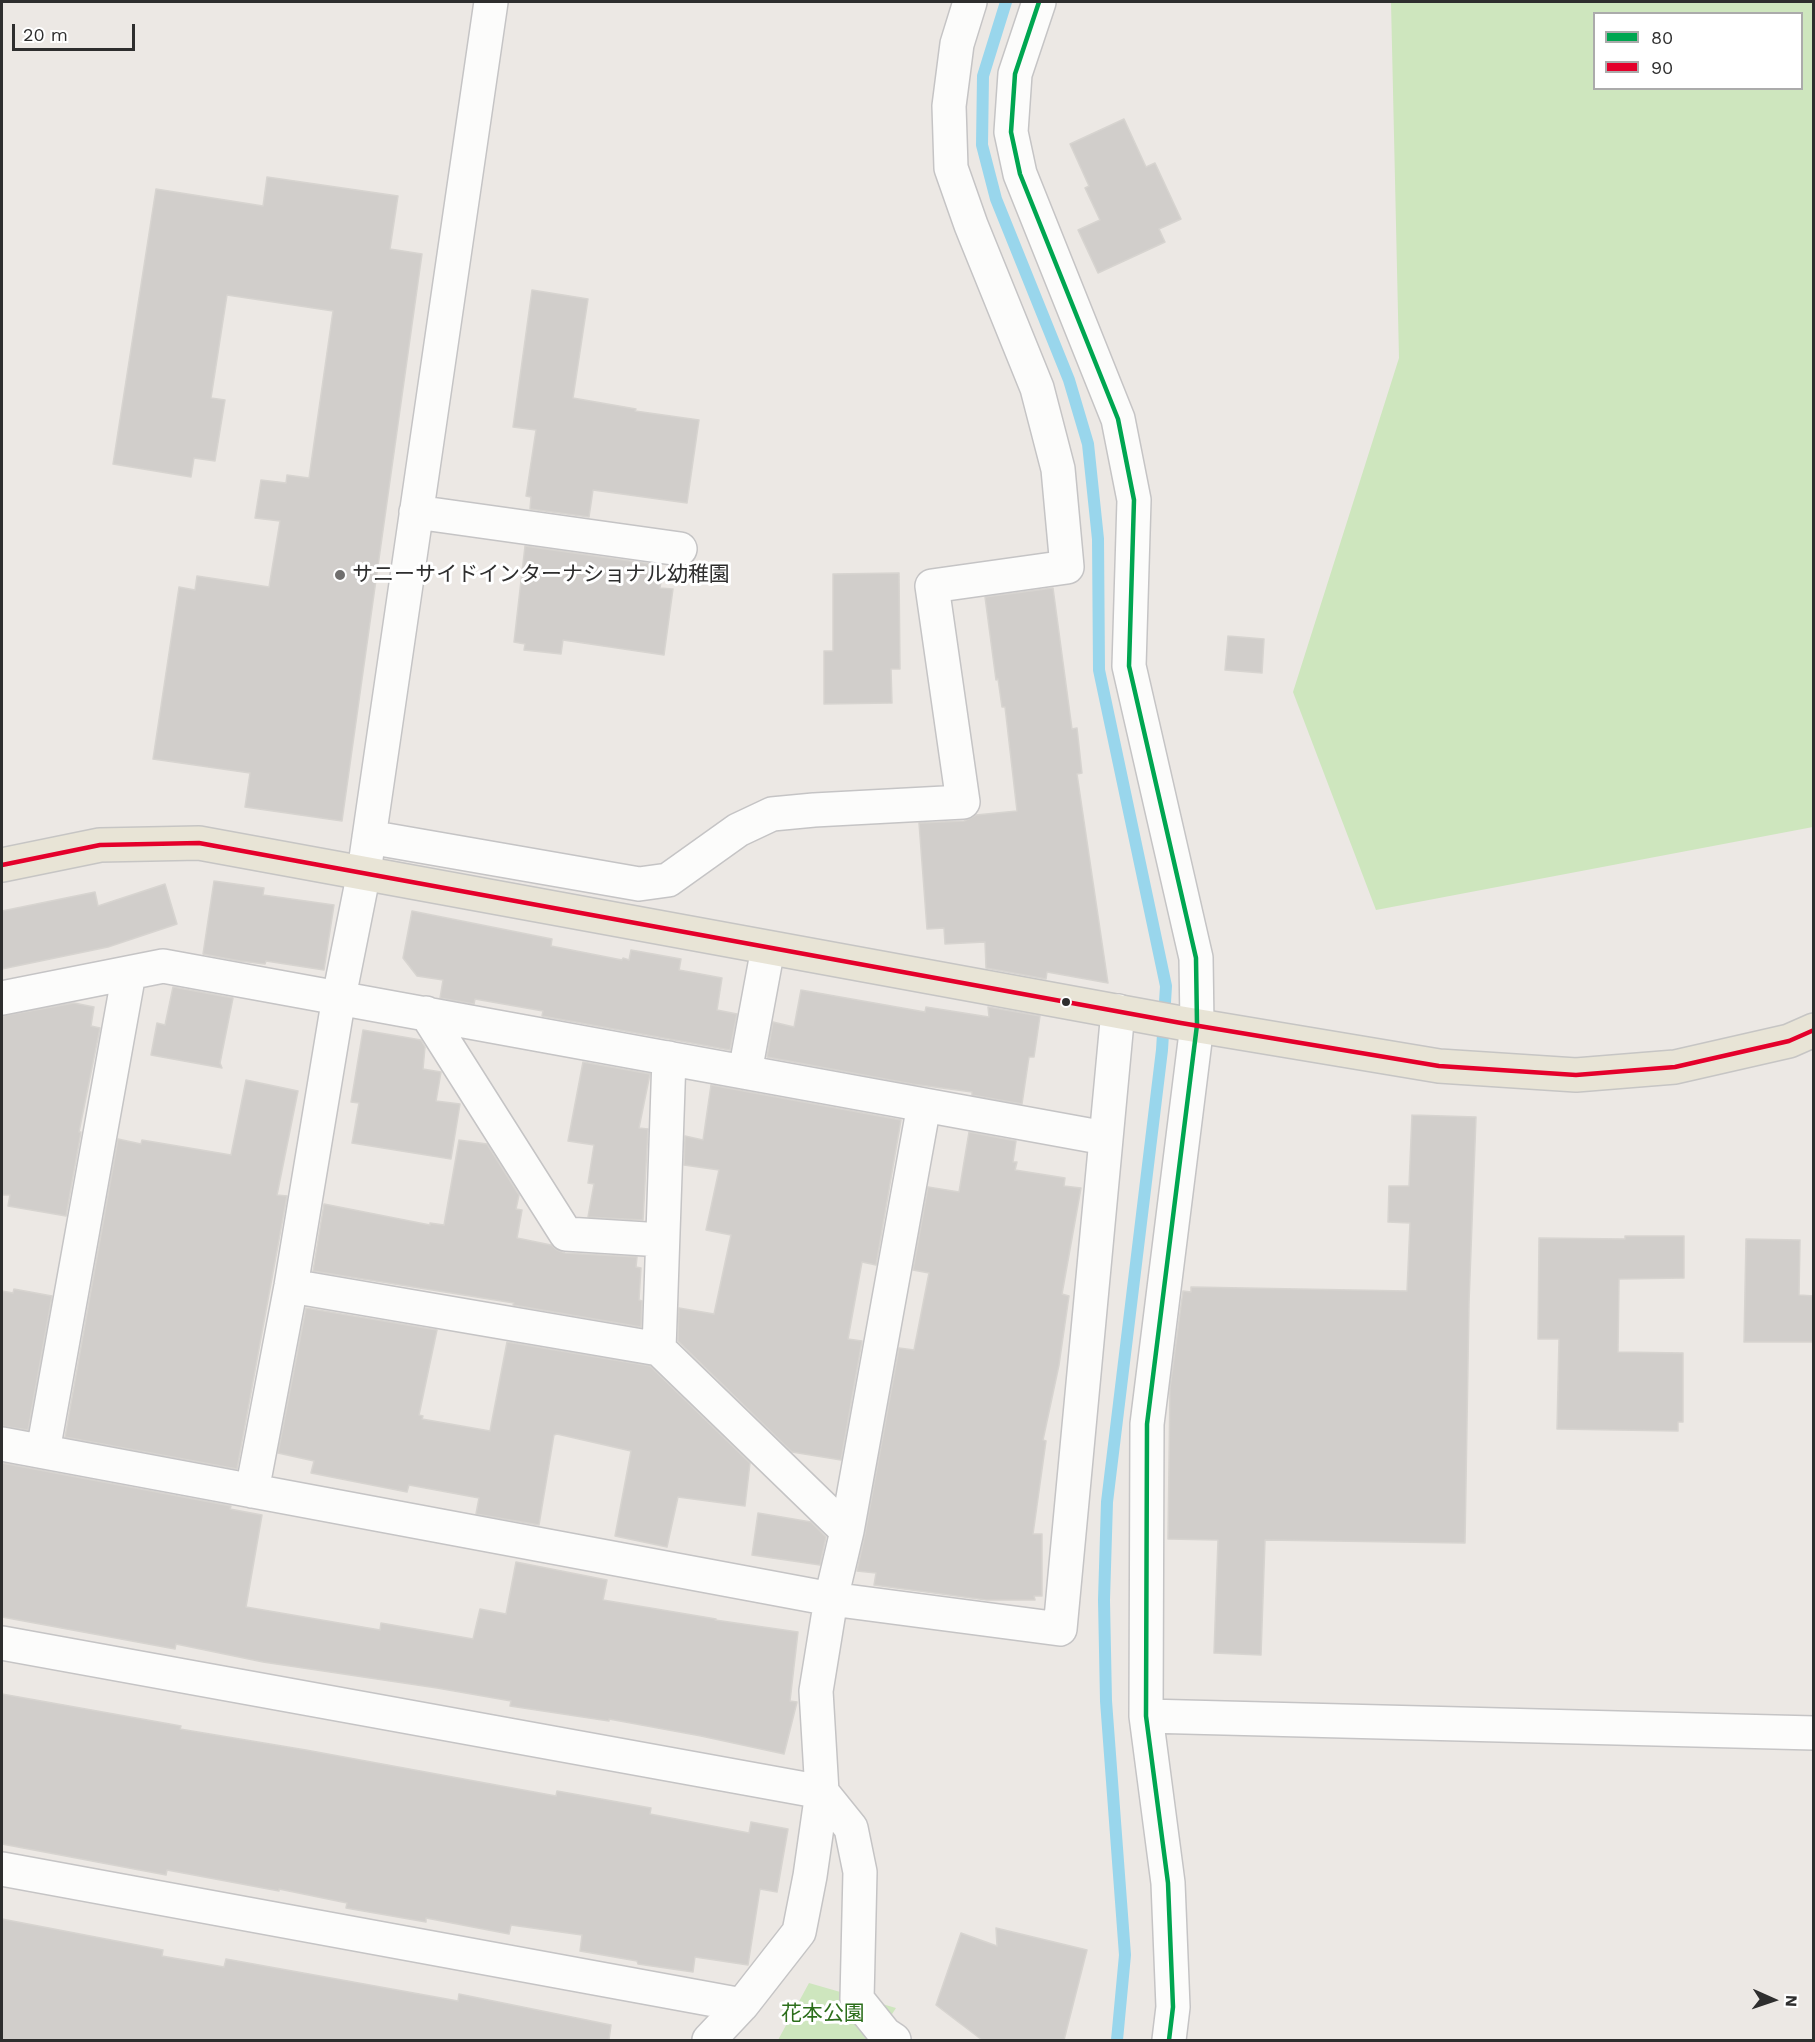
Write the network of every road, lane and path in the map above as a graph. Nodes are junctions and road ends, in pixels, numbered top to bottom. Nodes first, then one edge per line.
1 (491, 2) edge
2 (970, 2) edge
3 (1039, 2) edge
4 (416, 512) junction
5 (680, 549) dead end
6 (369, 837) junction
7 (2, 866) edge
8 (363, 872) junction
9 (768, 948) junction
10 (129, 973) junction
11 (339, 997) junction
12 (2, 998) edge
13 (1125, 1012) junction
14 (426, 1013) junction
15 (1189, 1024) junction
16 (1814, 1030) edge
17 (669, 1058) junction
18 (745, 1072) junction
19 (924, 1105) junction
20 (1105, 1138) junction
21 (662, 1240) junction
22 (291, 1286) junction
23 (659, 1349) junction
24 (2, 1444) edge
25 (43, 1451) junction
26 (252, 1491) junction
27 (848, 1531) junction
28 (831, 1599) junction
29 (2, 1643) edge
30 (1146, 1716) junction
31 (1814, 1733) edge
32 (822, 1792) junction
33 (2, 1869) edge
34 (742, 2005) junction
35 (890, 2037) edge
36 (709, 2040) edge
37 (1169, 2040) edge

1 - 4 street
2 - 6 street
3 - 15 street
4 - 5 street
4 - 6 street
6 - 8 street
7 - 8 main road
8 - 9 main road
8 - 11 street
9 - 13 main road
9 - 18 street
10 - 11 street
10 - 12 street
10 - 25 street
11 - 14 street
11 - 22 street
13 - 15 main road
13 - 20 street
14 - 17 street
14 - 21 street
15 - 16 main road
15 - 30 street
17 - 18 street
17 - 21 street
18 - 19 street
19 - 20 street
19 - 27 street
20 - 28 street
21 - 23 street
22 - 23 street
22 - 26 street
23 - 27 street
24 - 25 street
25 - 26 street
26 - 28 street
27 - 28 street
28 - 32 street
29 - 32 street
30 - 31 street
30 - 37 street
32 - 34 street
32 - 35 street
33 - 34 street
34 - 36 street

